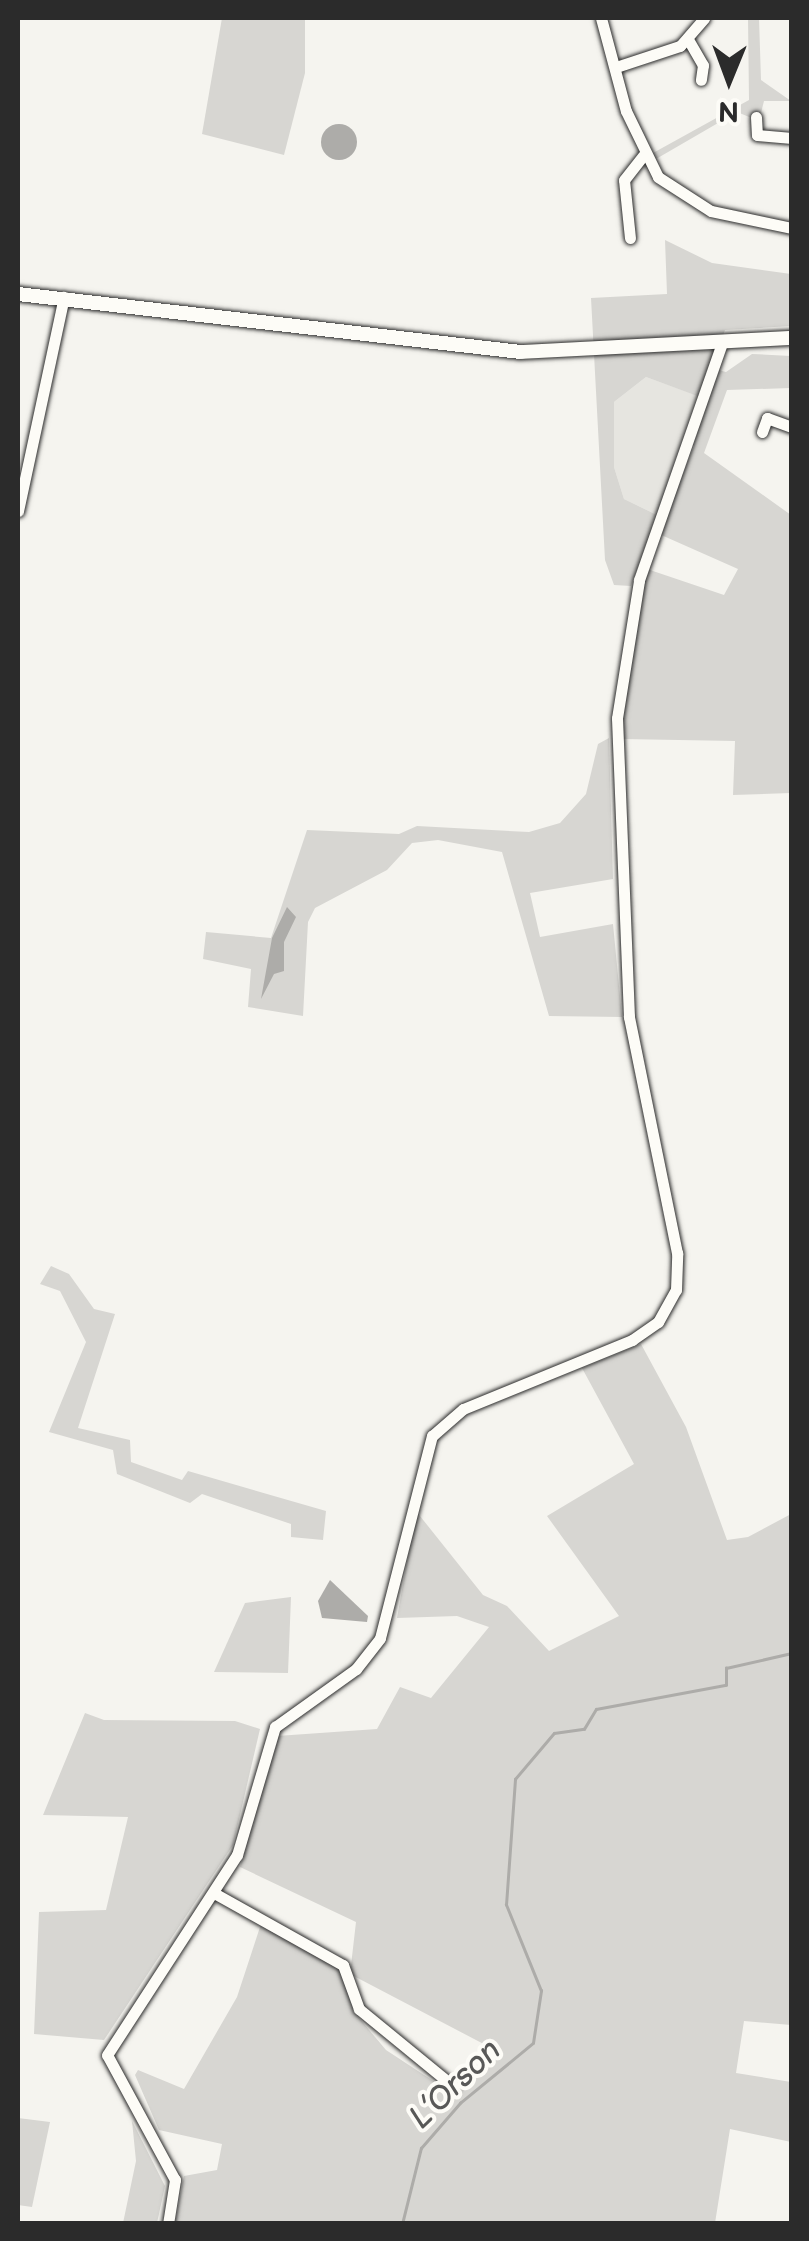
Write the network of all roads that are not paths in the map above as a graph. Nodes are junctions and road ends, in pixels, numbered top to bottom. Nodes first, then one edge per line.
1 (600, 18) edge
2 (704, 18) edge
3 (689, 41) junction
4 (616, 66) junction
5 (701, 80) dead end
6 (756, 117) dead end
7 (792, 138) edge
8 (643, 156) junction
9 (792, 228) edge
10 (630, 238) dead end
11 (18, 294) edge
12 (64, 296) junction
13 (792, 338) edge
14 (722, 343) junction
15 (792, 427) edge
16 (762, 432) dead end
17 (18, 511) edge
18 (214, 1893) junction
19 (453, 2086) dead end
20 (168, 2224) edge

1 - 4 street
2 - 3 street
3 - 4 street
3 - 5 street
4 - 8 street
6 - 7 street
8 - 9 street
8 - 10 street
11 - 12 main road
12 - 14 main road
12 - 17 street
13 - 14 main road
14 - 18 street
15 - 16 street
18 - 19 street
18 - 20 street

